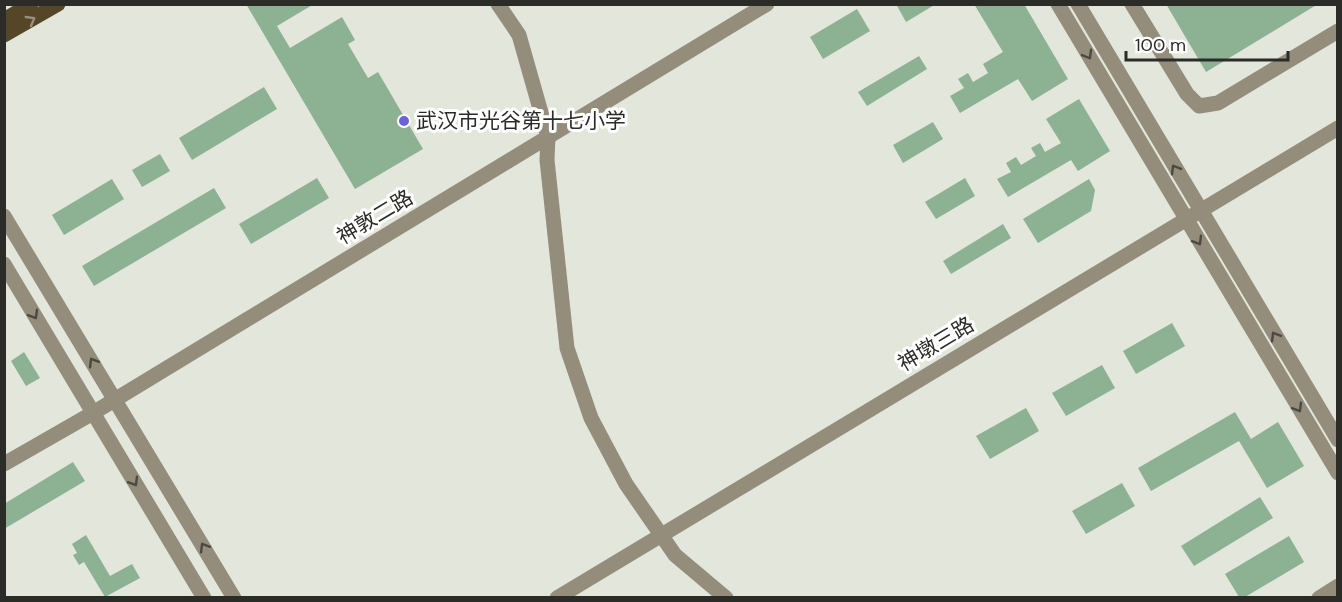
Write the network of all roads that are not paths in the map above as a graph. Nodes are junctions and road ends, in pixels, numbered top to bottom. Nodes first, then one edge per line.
1 (30, 4) edge
2 (58, 4) edge
3 (498, 4) edge
4 (767, 4) edge
5 (1058, 4) edge
6 (1078, 4) edge
7 (1132, 4) edge
8 (4, 20) edge
9 (1338, 31) edge
10 (4, 35) edge
11 (1338, 128) edge
12 (548, 137) junction
13 (1199, 210) junction
14 (4, 216) edge
15 (1184, 219) junction
16 (4, 264) edge
17 (115, 399) junction
18 (93, 413) junction
19 (1338, 440) edge
20 (4, 464) edge
21 (1338, 473) edge
22 (661, 535) junction
23 (1338, 586) edge
24 (204, 597) edge
25 (234, 597) edge
26 (557, 597) edge
27 (726, 597) edge
28 (1319, 597) edge

1 - 8 main road
10 -> 2 main road
3 - 12 street
4 - 12 street, 神敦二路
5 -> 15 street
13 -> 6 street
7 - 9 street
11 - 13 street, 神墩三路
12 - 17 street, 神敦二路
12 - 22 street
13 - 15 street, 神墩三路
19 -> 13 street
17 -> 14 street
15 -> 21 street
15 - 22 street, 神墩三路
16 -> 18 street
17 - 18 street, 神敦二路
25 -> 17 street
18 - 20 street, 神敦二路
18 -> 24 street
22 - 26 street, 神墩三路
22 - 27 street
23 - 28 street

